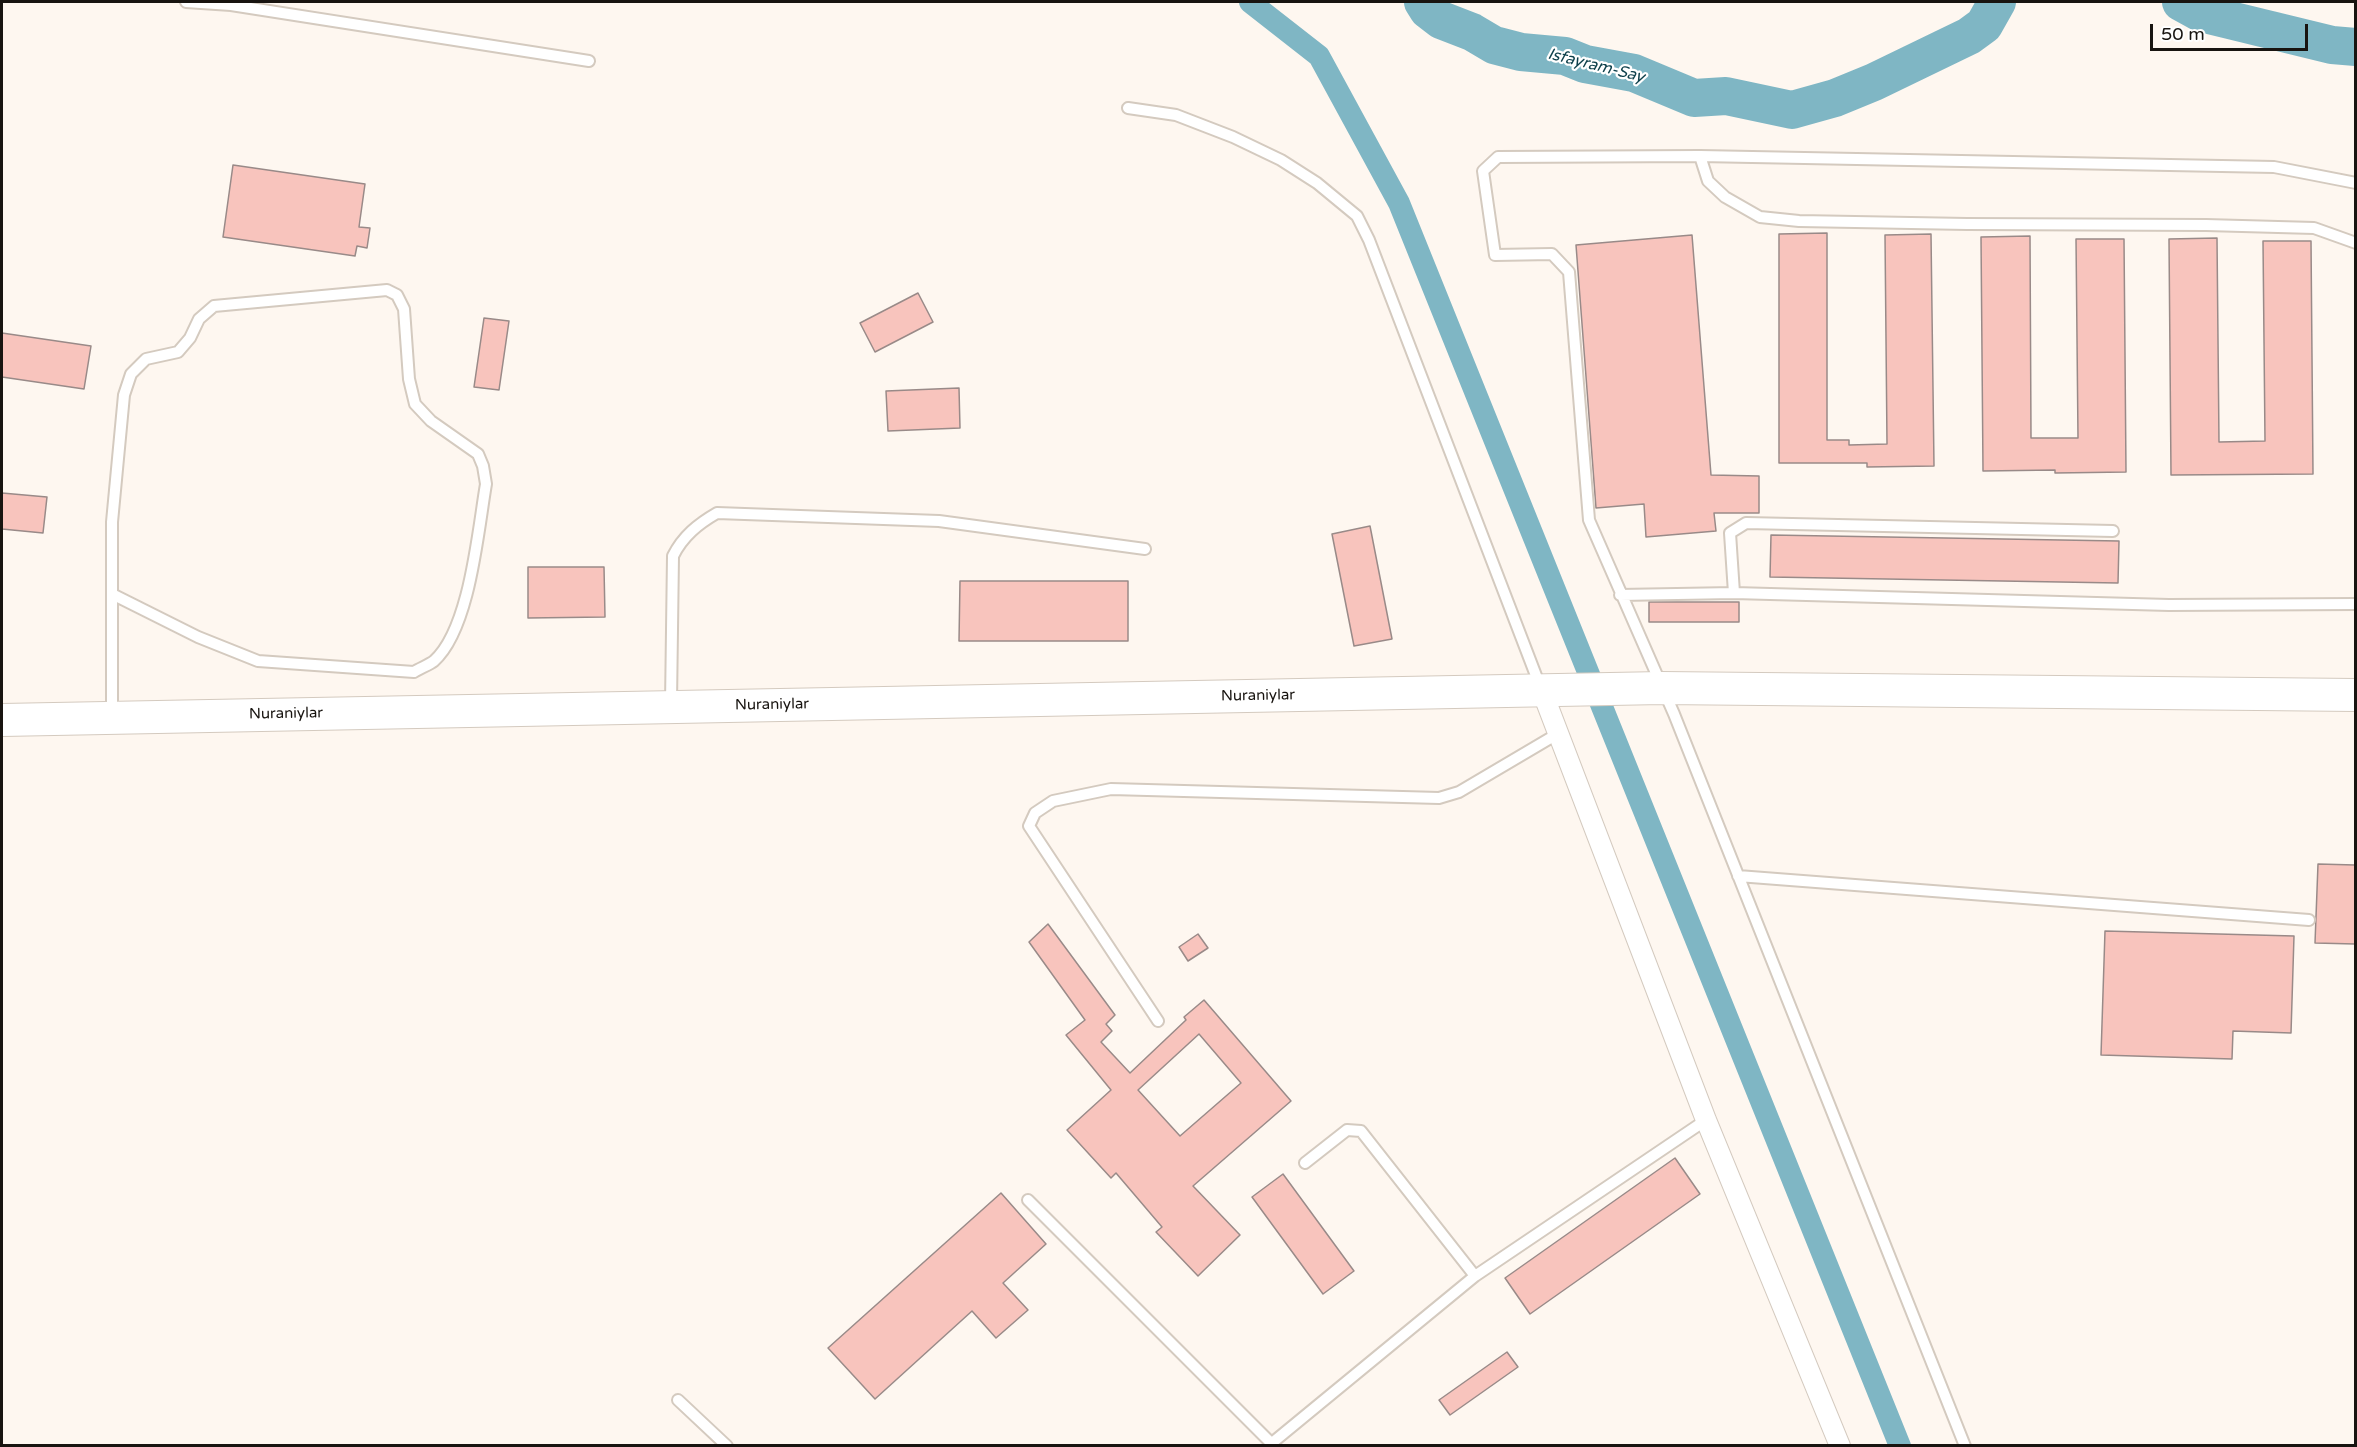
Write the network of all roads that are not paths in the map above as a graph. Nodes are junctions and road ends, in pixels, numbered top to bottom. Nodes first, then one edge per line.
1 (186, 2) edge
2 (589, 61) dead end
3 (1128, 108) dead end
4 (1701, 156) junction
5 (2355, 183) edge
6 (2355, 243) edge
7 (2113, 531) dead end
8 (1145, 549) dead end
9 (1734, 592) junction
10 (112, 594) junction
11 (1620, 595) junction
12 (2355, 604) edge
13 (1662, 688) junction
14 (1542, 691) junction
15 (2355, 695) edge
16 (671, 706) junction
17 (112, 718) junction
18 (2, 720) edge
19 (1559, 733) junction
20 (1738, 876) junction
21 (2309, 920) dead end
22 (1158, 1021) dead end
23 (1706, 1120) junction
24 (1305, 1163) dead end
25 (1028, 1200) dead end
26 (1475, 1276) junction
27 (678, 1400) dead end
28 (1273, 1444) edge
29 (727, 1446) edge
30 (1840, 1446) edge
31 (1965, 1446) edge

1 - 2 lane
3 - 14 lane
4 - 5 lane
4 - 6 lane
4 - 11 lane
7 - 9 lane
8 - 16 lane
9 - 11 lane
9 - 12 lane
10 - 10 lane
10 - 17 lane
11 - 13 lane
13 - 14 main road, Nuraniylar
13 - 15 main road, Nuraniylar
13 - 20 lane
14 - 16 main road, Nuraniylar
14 - 19 street
16 - 17 main road, Nuraniylar
17 - 18 main road, Nuraniylar
19 - 22 lane
19 - 23 street
20 - 21 lane
20 - 31 lane
23 - 26 lane
23 - 30 street
24 - 26 lane
25 - 28 lane
26 - 28 lane
27 - 29 lane

